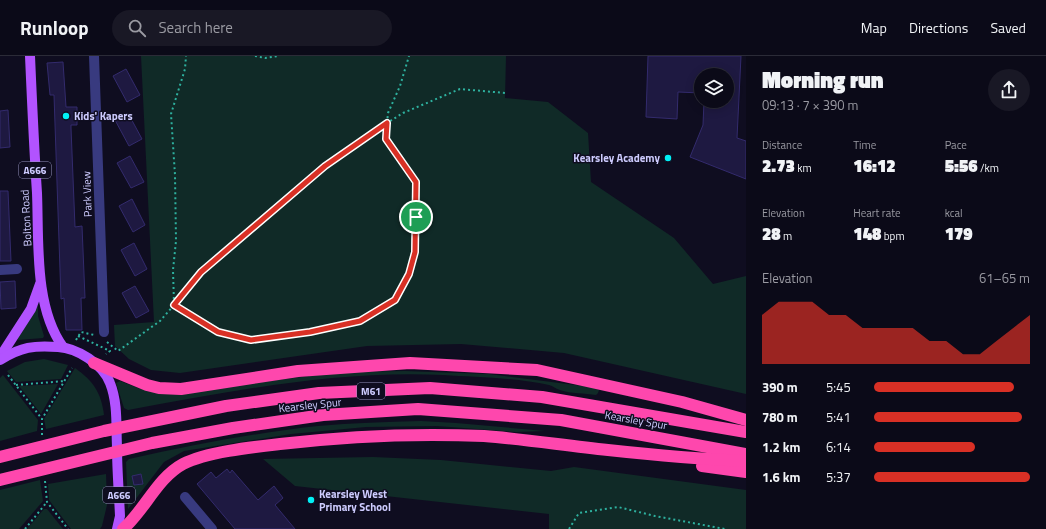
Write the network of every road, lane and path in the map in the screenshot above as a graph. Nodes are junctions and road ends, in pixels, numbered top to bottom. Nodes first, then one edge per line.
1 (30, 56) edge
2 (94, 56) edge
3 (186, 56) edge
4 (255, 56) edge
5 (279, 56) edge
6 (409, 56) edge
7 (505, 93) dead end
8 (387, 123) junction
9 (17, 268) dead end
10 (0, 270) edge
11 (40, 284) junction
12 (174, 305) junction
13 (103, 334) junction
14 (78, 336) junction
15 (76, 340) dead end
16 (63, 347) junction
17 (101, 352) dead end
18 (0, 358) edge
19 (94, 363) junction
20 (72, 368) dead end
21 (8, 375) dead end
22 (65, 381) junction
23 (16, 385) junction
24 (42, 419) junction
25 (746, 420) edge
26 (42, 431) dead end
27 (746, 432) edge
28 (608, 450) junction
29 (746, 454) edge
30 (0, 457) edge
31 (746, 461) edge
32 (746, 472) edge
33 (44, 477) dead end
34 (0, 480) edge
35 (185, 497) dead end
36 (47, 502) junction
37 (25, 529) edge
38 (68, 529) edge
39 (117, 529) edge
40 (123, 529) edge
41 (212, 529) edge
42 (569, 529) edge
43 (725, 529) edge

1 - 11 main road, Bolton Road / A666
2 - 13 street, Park View
3 - 12 path
4 - 5 path
6 - 8 path
7 - 8 path
8 - 12 path
8 - 12 path
9 - 10 street
11 - 16 main road, Bolton Road / A666
11 - 18 main road, Bolton Road / A666
12 - 13 path
13 - 14 path
14 - 15 path
14 - 17 path
16 - 18 main road, A666
16 - 19 main road, A666
19 - 25 highway, M61
19 - 39 main road, A666
20 - 22 path
21 - 23 path
22 - 23 path
22 - 24 path
23 - 24 path
24 - 26 path
27 - 30 highway, Kearsley Spur / M61
28 - 31 highway
28 - 32 highway
28 - 40 highway
29 - 34 highway, Kearsley Spur / M61
33 - 36 path
35 - 41 street
36 - 37 path
36 - 38 path
42 - 43 path

